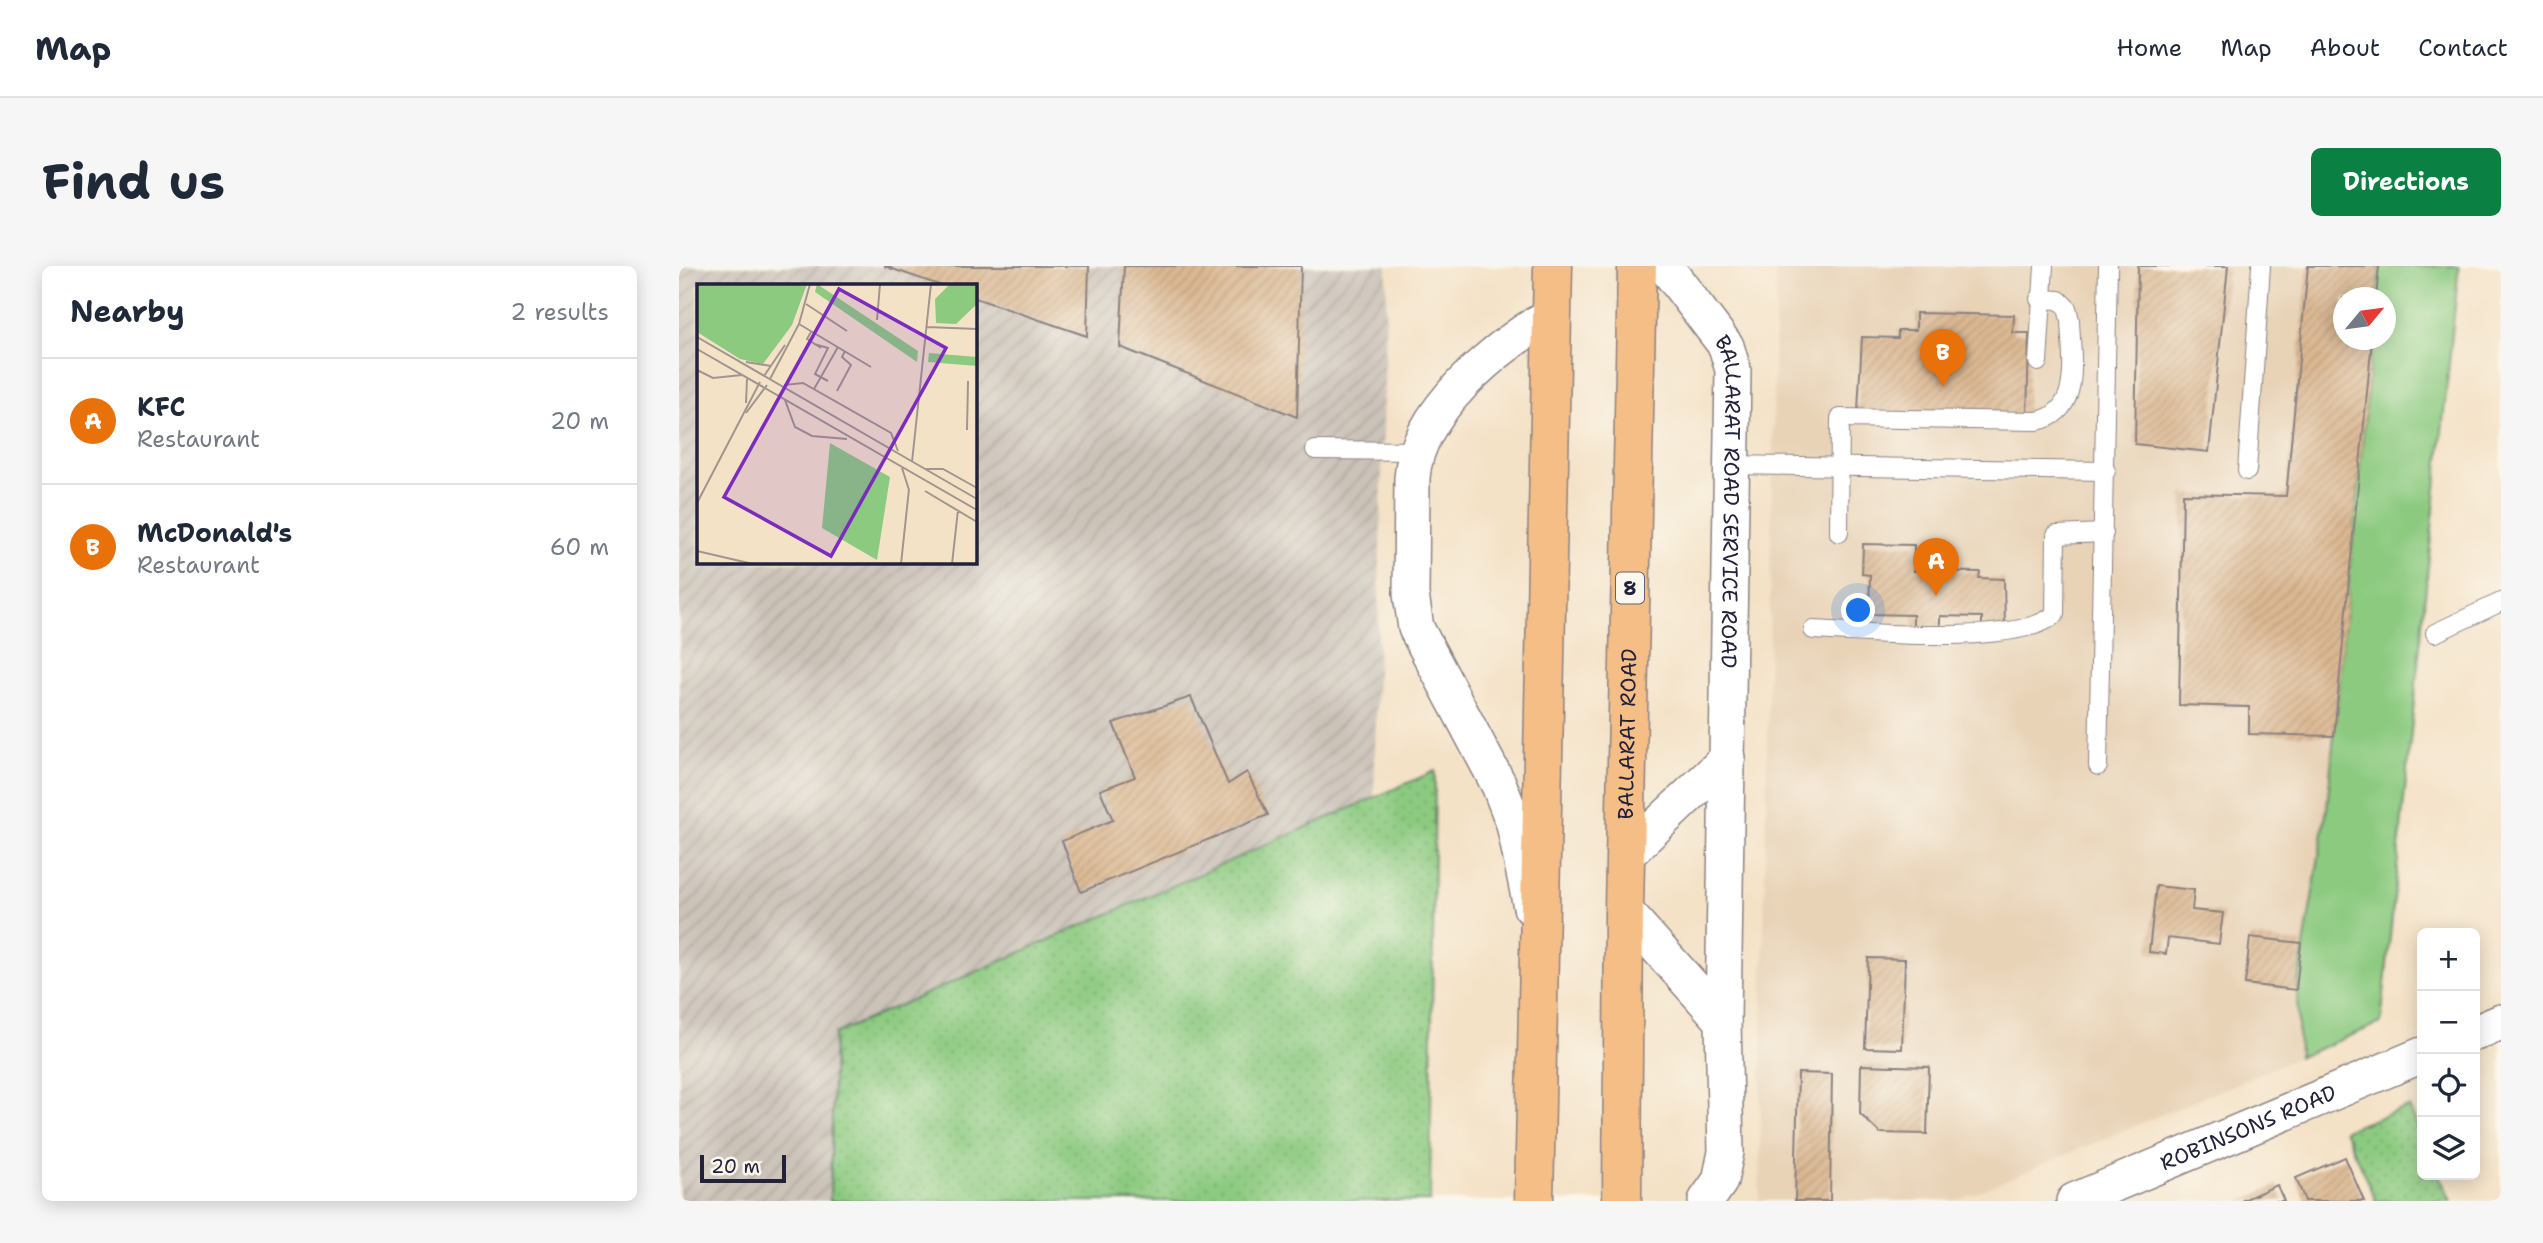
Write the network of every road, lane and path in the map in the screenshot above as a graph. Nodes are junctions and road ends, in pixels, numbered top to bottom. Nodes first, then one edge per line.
1 (1553, 266) edge
2 (1637, 266) edge
3 (1665, 266) edge
4 (2044, 266) edge
5 (2108, 266) edge
6 (2261, 266) edge
7 (2039, 299) junction
8 (1552, 315) junction
9 (2038, 362) dead end
10 (1315, 450) dead end
11 (1417, 451) junction
12 (1733, 465) junction
13 (1838, 467) junction
14 (2106, 471) junction
15 (2246, 471) dead end
16 (1839, 533) dead end
17 (2104, 533) junction
18 (2501, 602) edge
19 (1812, 630) dead end
20 (2435, 633) dead end
21 (1728, 758) junction
22 (2098, 766) dead end
23 (1625, 856) junction
24 (1624, 909) junction
25 (1540, 948) junction
26 (1724, 1021) junction
27 (2501, 1022) edge
28 (2480, 1031) edge
29 (2417, 1057) edge
30 (1535, 1201) edge
31 (1622, 1201) edge
32 (1706, 1201) edge
33 (2074, 1201) edge

1 - 8 highway
2 - 23 highway, BALLARAT ROAD / 8
3 - 12 street, BALLARAT ROAD SERVICE ROAD
4 - 7 lane
5 - 14 lane
6 - 15 lane
7 - 9 lane
7 - 13 lane
8 - 11 street
8 - 25 highway
10 - 11 lane
11 - 25 street
12 - 13 lane
12 - 21 street, BALLARAT ROAD SERVICE ROAD
13 - 14 lane
13 - 16 lane
14 - 17 lane
17 - 19 lane
17 - 22 lane
18 - 20 lane
21 - 23 street
21 - 26 street, BALLARAT ROAD SERVICE ROAD
23 - 24 highway, BALLARAT ROAD / 8
24 - 26 street
24 - 31 highway, BALLARAT ROAD / 8
25 - 30 highway
26 - 32 street, BALLARAT ROAD SERVICE ROAD
27 - 28 street
29 - 33 street, ROBINSONS ROAD

